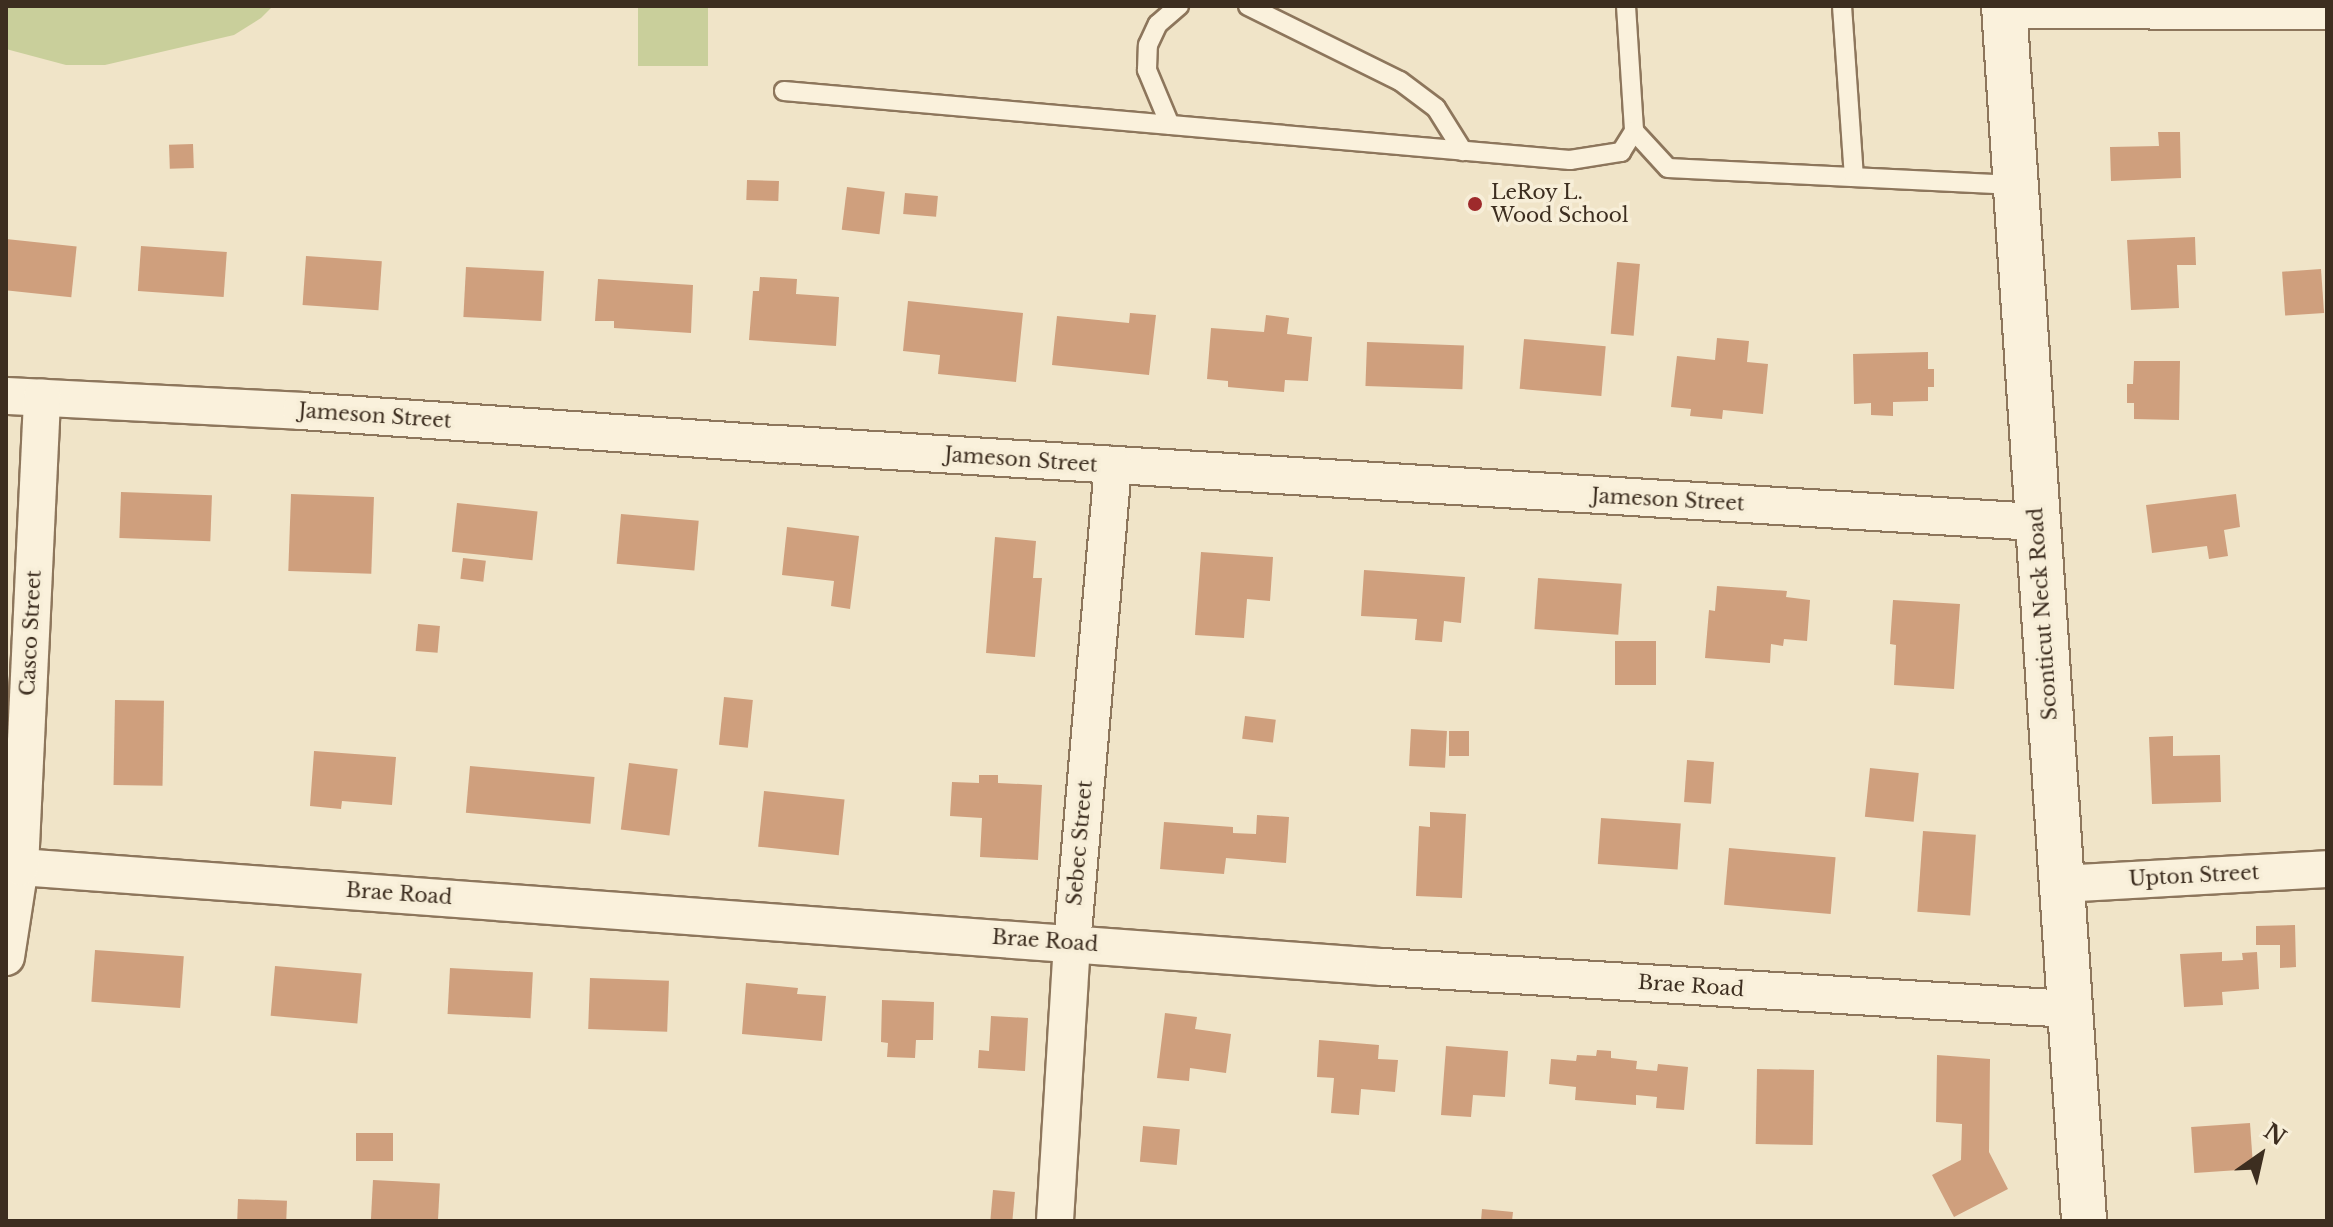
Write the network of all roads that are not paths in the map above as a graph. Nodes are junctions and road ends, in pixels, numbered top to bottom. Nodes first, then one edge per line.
1 (1179, 6) edge
2 (1248, 6) edge
3 (1626, 6) edge
4 (1842, 6) edge
5 (2004, 8) edge
6 (2327, 11) edge
7 (784, 91) dead end
8 (1170, 125) junction
9 (1634, 131) junction
10 (1463, 151) junction
11 (1854, 177) junction
12 (2015, 185) junction
13 (6, 396) edge
14 (42, 398) junction
15 (1113, 465) junction
16 (2037, 522) junction
17 (20, 867) junction
18 (2327, 869) edge
19 (2061, 884) junction
20 (1072, 944) junction
21 (6, 957) edge
22 (2070, 1009) junction
23 (1055, 1221) edge
24 (2084, 1221) edge

1 - 8 lane
2 - 10 lane
3 - 9 lane
4 - 11 lane
5 - 6 street
5 - 12 main road, Sconticut Neck Road
7 - 8 lane
8 - 10 lane
9 - 10 lane
9 - 11 lane
11 - 12 lane
12 - 16 main road, Sconticut Neck Road
13 - 14 street, Jameson Street
14 - 15 street, Jameson Street
14 - 17 street, Casco Street
15 - 16 street, Jameson Street
15 - 20 street, Sebec Street
16 - 19 main road, Sconticut Neck Road
17 - 20 street, Brae Road
17 - 21 street, Casco Street
18 - 19 street, Upton Street
19 - 22 main road, Sconticut Neck Road
20 - 22 street, Brae Road
20 - 23 street, Sebec Street
22 - 24 main road, Sconticut Neck Road

